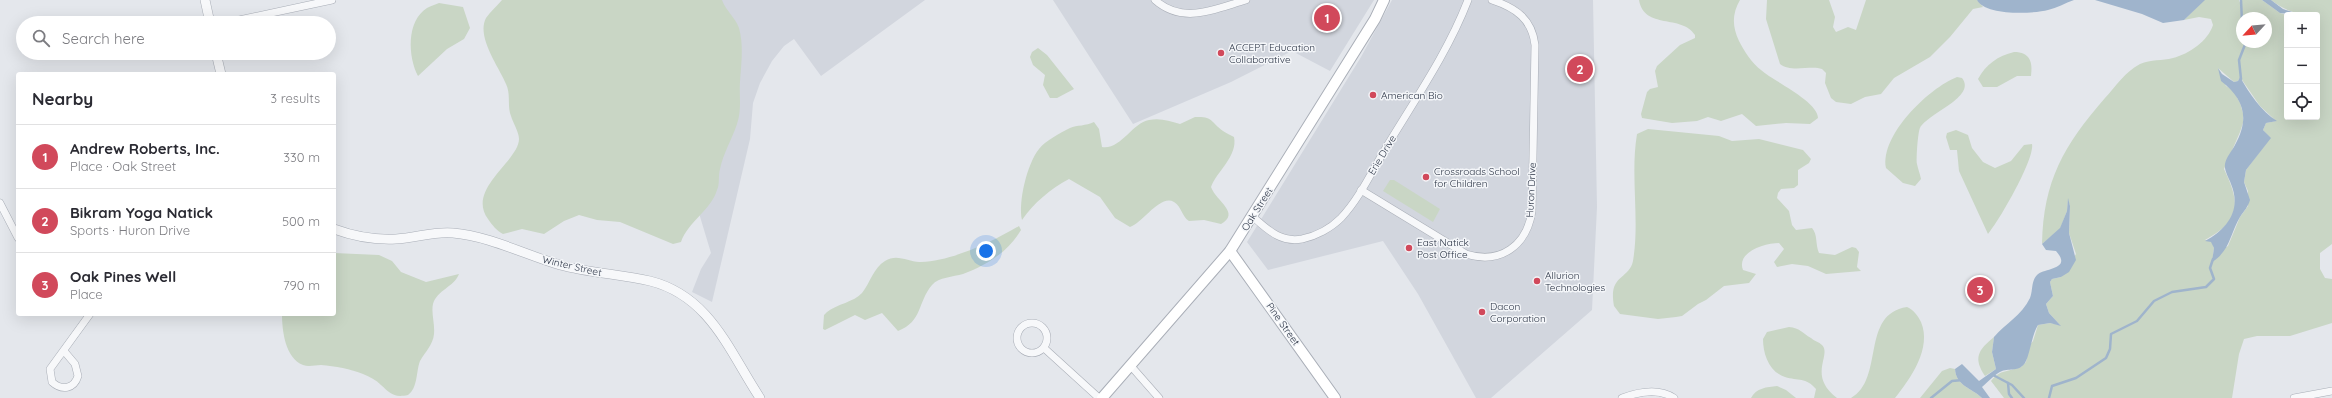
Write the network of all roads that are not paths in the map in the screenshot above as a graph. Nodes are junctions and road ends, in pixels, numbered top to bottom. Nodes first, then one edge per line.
1 (205, 0) edge
2 (332, 0) edge
3 (1155, 0) edge
4 (1246, 0) edge
5 (1384, 0) edge
6 (1468, 0) edge
7 (1492, 0) edge
8 (208, 16) edge
9 (258, 16) edge
10 (218, 60) edge
11 (221, 72) edge
12 (1361, 190) junction
13 (0, 203) edge
14 (1252, 216) junction
15 (336, 230) edge
16 (16, 234) edge
17 (1230, 251) junction
18 (89, 316) edge
19 (1044, 348) junction
20 (64, 351) junction
21 (1130, 365) junction
22 (2332, 391) edge
23 (760, 398) edge
24 (1100, 398) edge
25 (1158, 398) edge
26 (1335, 398) edge
27 (1622, 398) edge
28 (1674, 398) edge
29 (2294, 398) edge

1 - 8 street
2 - 9 street
3 - 4 street
5 - 14 main road, Oak Street
6 - 12 street, Erie Drive
7 - 12 street, Huron Drive
10 - 11 street
12 - 14 street, Erie Drive
13 - 16 street
14 - 17 main road, Oak Street
15 - 23 street, Winter Street
17 - 21 main road, Oak Street
17 - 26 main road, Pine Street
18 - 20 street
19 - 19 street
19 - 24 street
20 - 20 street
21 - 24 main road, Oak Street
21 - 25 street
22 - 29 street
27 - 28 street

